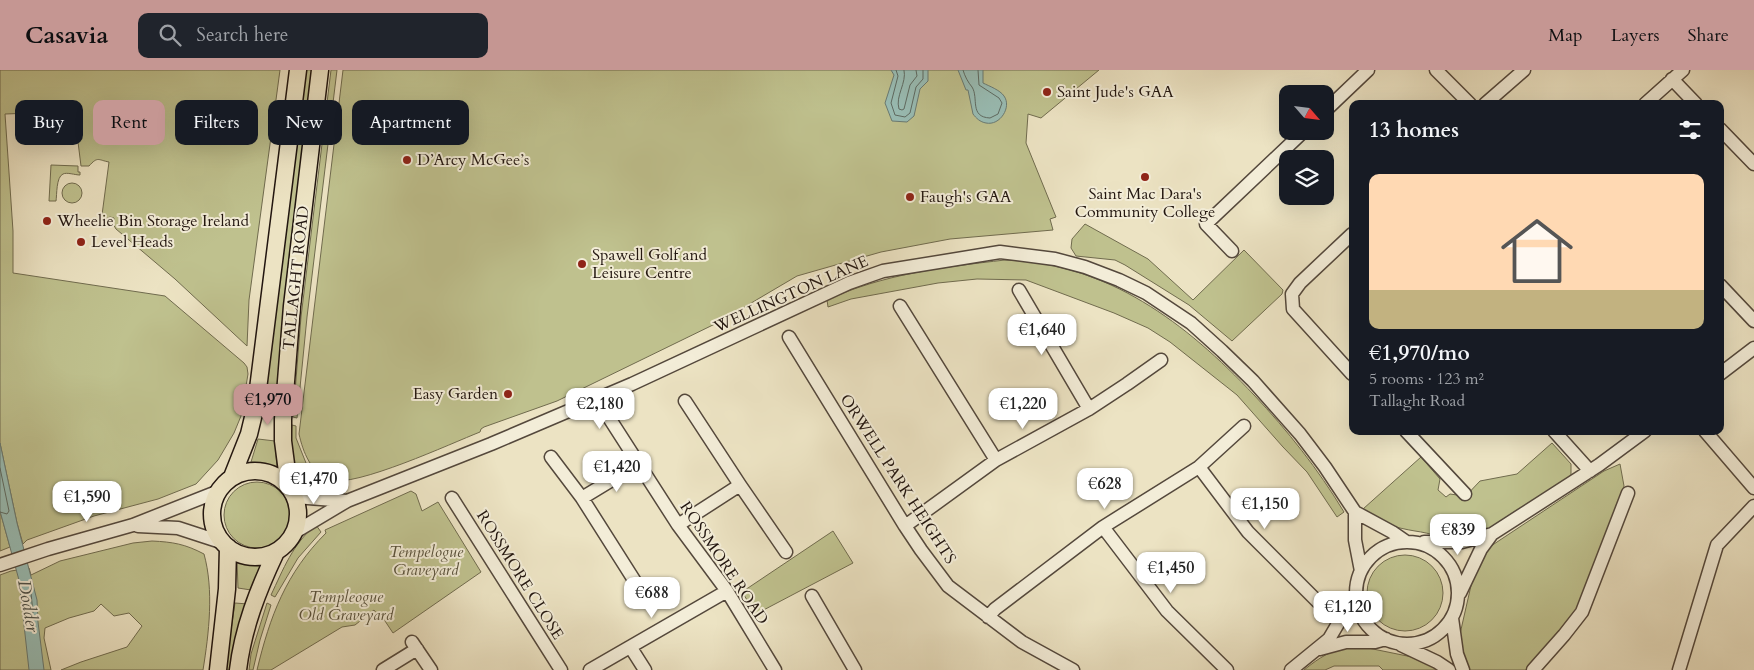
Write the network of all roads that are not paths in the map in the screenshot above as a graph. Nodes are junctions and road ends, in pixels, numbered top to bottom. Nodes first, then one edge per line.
1 (298, 70) edge
2 (320, 70) edge
3 (1368, 70) edge
4 (1436, 70) edge
5 (1524, 70) edge
6 (1683, 70) edge
7 (1672, 79) junction
8 (1466, 100) edge
9 (1490, 100) edge
10 (1649, 100) edge
11 (1692, 100) edge
12 (1334, 102) edge
13 (1724, 133) edge
14 (1295, 140) edge
15 (1754, 164) edge
16 (1349, 237) edge
17 (1232, 251) dead end
18 (1724, 289) edge
19 (1019, 290) dead end
20 (900, 306) dead end
21 (1754, 321) edge
22 (789, 338) dead end
23 (1754, 348) edge
24 (1161, 360) dead end
25 (1349, 371) edge
26 (1724, 371) edge
27 (597, 399) junction
28 (686, 401) dead end
29 (1089, 409) junction
30 (1244, 426) dead end
31 (1410, 435) edge
32 (1558, 435) edge
33 (1640, 435) edge
34 (1708, 435) edge
35 (552, 456) dead end
36 (996, 460) junction
37 (638, 464) junction
38 (1199, 467) junction
39 (1590, 471) junction
40 (232, 477) junction
41 (740, 485) junction
42 (1754, 488) edge
43 (219, 492) junction
44 (292, 492) junction
45 (1628, 492) dead end
46 (1465, 494) dead end
47 (452, 498) dead end
48 (582, 498) junction
49 (347, 501) junction
50 (1754, 506) edge
51 (1354, 512) junction
52 (133, 525) junction
53 (678, 525) junction
54 (905, 526) junction
55 (1104, 528) junction
56 (295, 532) junction
57 (1492, 534) junction
58 (1405, 541) junction
59 (1419, 542) junction
60 (226, 545) junction
61 (276, 552) junction
62 (786, 552) dead end
63 (0, 566) edge
64 (1361, 571) junction
65 (727, 591) junction
66 (1356, 593) junction
67 (812, 596) dead end
68 (1458, 596) junction
69 (648, 602) dead end
70 (1318, 602) dead end
71 (988, 616) junction
72 (1452, 618) junction
73 (1391, 641) junction
74 (631, 648) junction
75 (1315, 650) junction
76 (1058, 666) edge
77 (852, 669) edge
78 (218, 670) edge
79 (238, 670) edge
80 (383, 670) edge
81 (431, 670) edge
82 (560, 670) edge
83 (590, 670) edge
84 (645, 670) edge
85 (775, 670) edge
86 (1072, 670) edge
87 (1227, 670) edge
88 (1291, 670) edge
89 (1449, 670) edge
90 (1463, 670) edge
91 (1533, 670) edge
92 (1679, 670) edge

1 - 40 main road, TALLAGHT ROAD
2 - 44 main road, TALLAGHT ROAD
3 - 12 street
4 - 8 street
5 - 9 street
6 - 7 street
7 - 10 street
7 - 11 street
13 - 15 street
14 - 17 street
16 - 25 street
18 - 21 street
19 - 29 street
20 - 36 street
22 - 54 street, ORWELL PARK HEIGHTS
23 - 26 street
24 - 29 street
27 - 37 street, ROSSMORE ROAD
27 - 49 street, WELLINGTON LANE
27 - 51 street, WELLINGTON LANE
28 - 41 street
29 - 36 street
30 - 38 street
31 - 46 street
32 - 39 street
33 - 39 street
34 - 42 street
35 - 48 street
36 - 54 street
37 - 48 street
37 - 53 street, ROSSMORE ROAD
38 - 55 street
38 - 70 street
39 - 57 street
40 - 43 main road
40 - 44 main road
41 - 53 street
41 - 62 street
43 - 52 street
43 - 60 main road
44 - 49 street, WELLINGTON LANE
44 - 56 main road
45 - 91 street
47 - 82 street, ROSSMORE CLOSE
48 - 69 street
49 - 56 street, WELLINGTON LANE
50 - 92 street
51 - 58 street, WELLINGTON LANE
51 - 64 street
52 - 60 street
52 - 63 street
53 - 65 street, ROSSMORE ROAD
54 - 71 street, ORWELL PARK HEIGHTS
55 - 71 street
55 - 87 street
56 - 61 main road
57 - 59 street
57 - 68 street
58 - 59 street
58 - 64 street
59 - 68 street
60 - 61 main road
60 - 78 main road
61 - 79 main road
64 - 66 street
65 - 74 street
65 - 85 street, ROSSMORE ROAD
66 - 73 street
66 - 75 street
67 - 77 street
68 - 72 street
71 - 76 street, ORWELL PARK HEIGHTS
72 - 73 street
72 - 90 street
73 - 75 street
73 - 89 street
74 - 83 street
74 - 84 street
75 - 88 street
76 - 86 street, ORWELL PARK HEIGHTS
80 - 81 street

